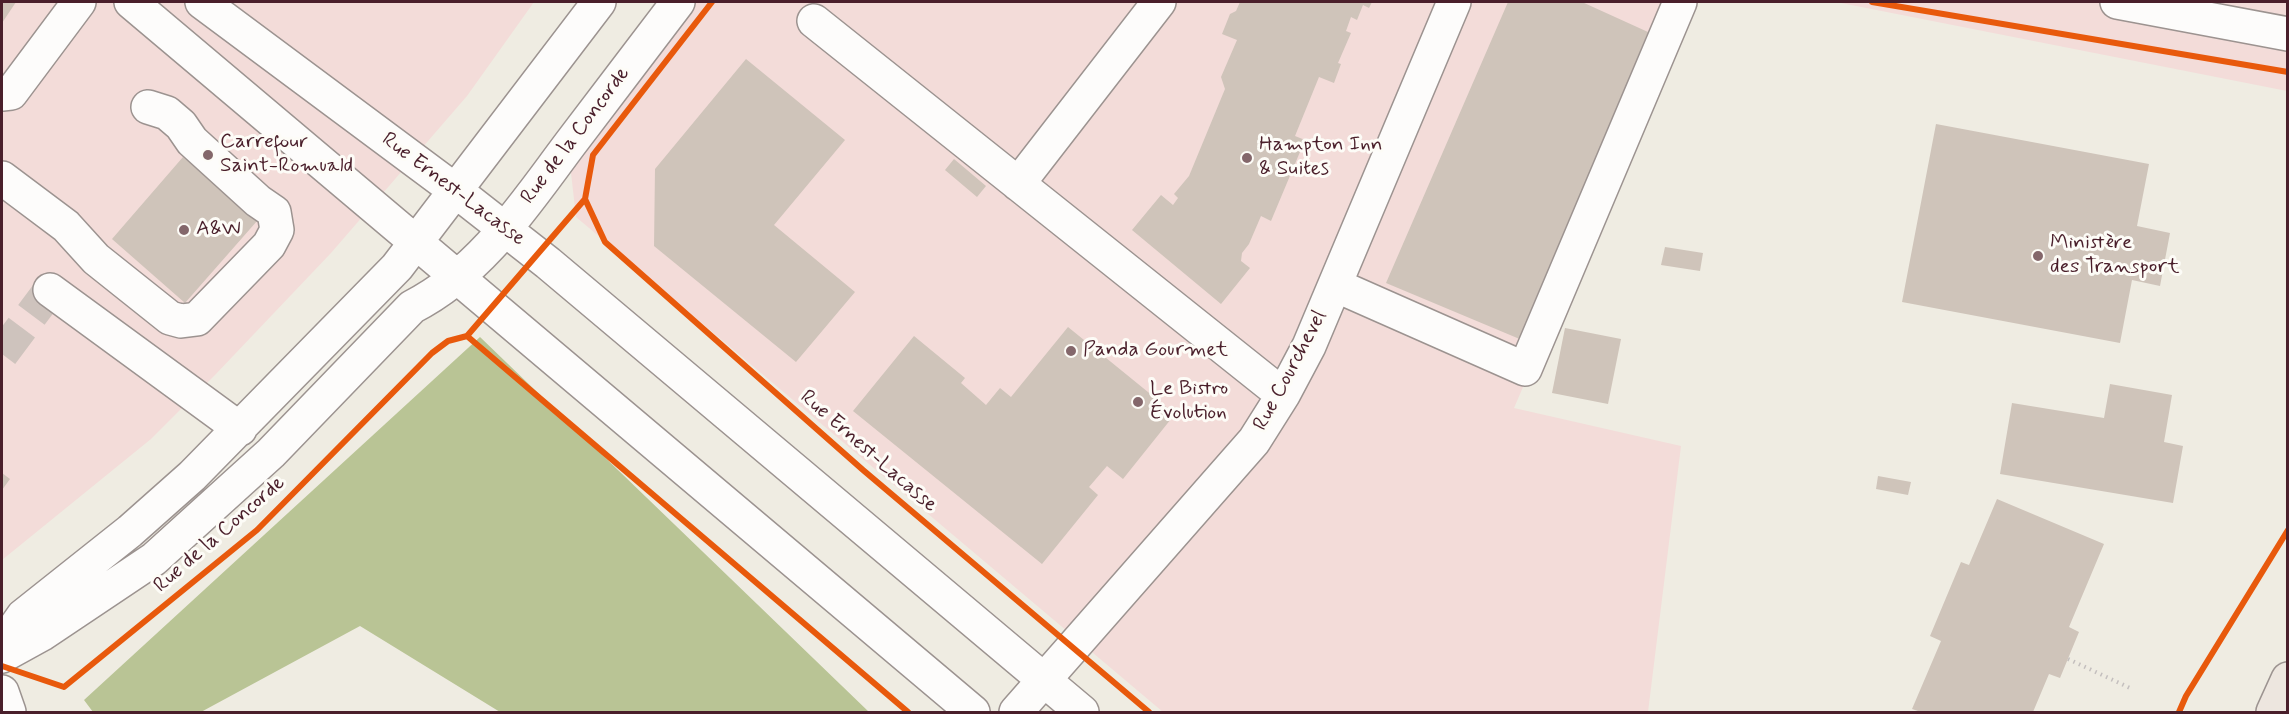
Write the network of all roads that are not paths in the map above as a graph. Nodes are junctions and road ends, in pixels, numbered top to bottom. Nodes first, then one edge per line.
1 (79, 2) edge
2 (130, 2) edge
3 (202, 2) edge
4 (599, 2) edge
5 (678, 2) edge
6 (1159, 2) edge
7 (1454, 2) edge
8 (1680, 2) edge
9 (2117, 2) edge
10 (814, 21) dead end
11 (2288, 34) edge
12 (2, 94) edge
13 (148, 107) dead end
14 (2, 178) edge
15 (1017, 184) junction
16 (456, 191) junction
17 (506, 230) junction
18 (416, 242) junction
19 (457, 277) junction
20 (1335, 285) junction
21 (50, 290) dead end
22 (1283, 395) junction
23 (240, 429) junction
24 (2, 646) edge
25 (2, 656) edge
26 (2288, 679) edge
27 (1044, 682) junction
28 (2, 692) edge
29 (9, 712) edge
30 (973, 712) edge
31 (1016, 712) edge
32 (1082, 712) edge
33 (2273, 712) edge

1 - 12 street
2 - 18 street
3 - 16 street, Rue Ernest-Lacasse
4 - 16 street
5 - 17 street, Rue de la Concorde
6 - 15 street
7 - 20 street, Rue Courchevel
8 - 20 street
9 - 11 street
10 - 15 street
13 - 14 street
15 - 22 street
16 - 17 street, Rue Ernest-Lacasse
16 - 18 street
17 - 19 street, Rue de la Concorde
17 - 27 street, Rue Ernest-Lacasse
18 - 19 street
18 - 23 street
19 - 25 street, Rue de la Concorde
19 - 30 street
20 - 22 street, Rue Courchevel
21 - 23 street
22 - 27 street, Rue Courchevel
23 - 24 street
26 - 33 main road
27 - 31 street, Rue Courchevel
27 - 32 street, Rue Ernest-Lacasse
28 - 29 street

